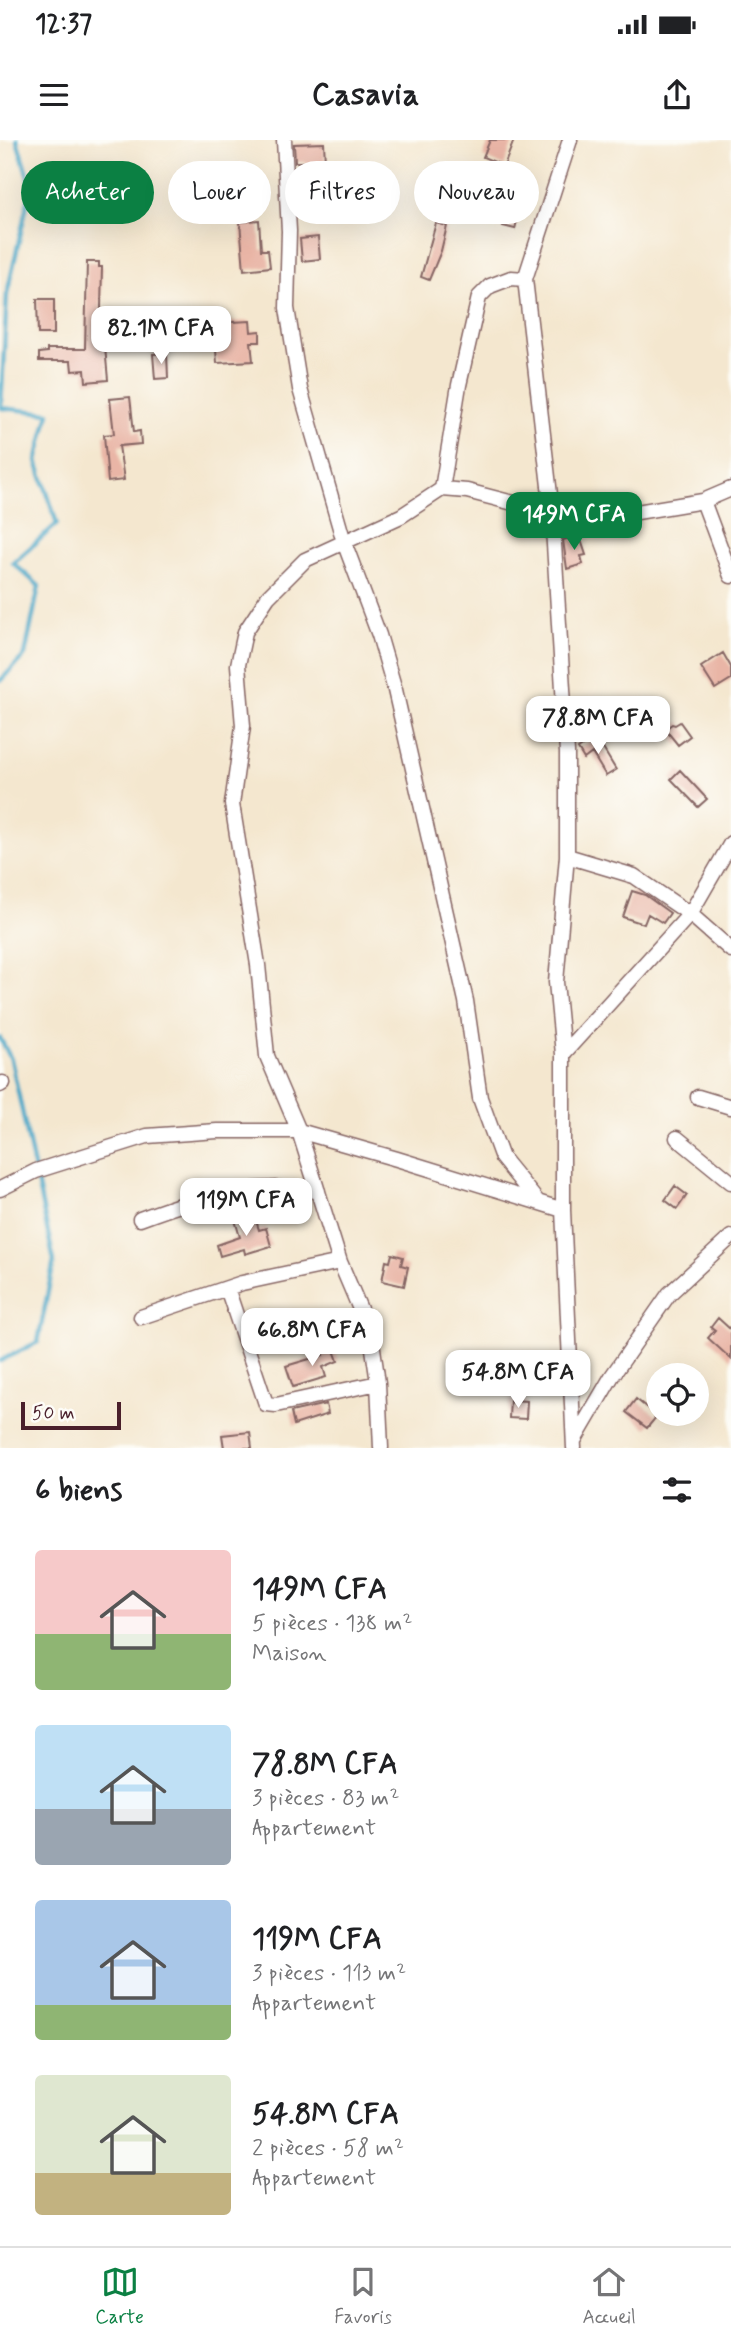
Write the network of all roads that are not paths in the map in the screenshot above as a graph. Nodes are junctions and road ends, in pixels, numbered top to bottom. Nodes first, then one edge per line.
1 (284, 140) edge
2 (570, 140) edge
3 (525, 279) junction
4 (442, 489) junction
5 (731, 489) edge
6 (703, 500) junction
7 (552, 512) junction
8 (344, 542) junction
9 (731, 576) edge
10 (731, 843) edge
11 (567, 856) junction
12 (690, 915) junction
13 (731, 950) edge
14 (564, 1054) junction
15 (698, 1097) dead end
16 (731, 1107) edge
17 (299, 1132) junction
18 (677, 1138) dead end
19 (731, 1182) edge
20 (0, 1189) edge
21 (318, 1191) junction
22 (537, 1201) junction
23 (562, 1210) junction
24 (140, 1219) dead end
25 (731, 1237) edge
26 (340, 1262) junction
27 (227, 1288) junction
28 (141, 1317) dead end
29 (378, 1382) junction
30 (575, 1444) edge
31 (381, 1448) edge

1 - 8 street
2 - 3 street
3 - 4 street
3 - 7 street
4 - 7 street
4 - 8 street
5 - 6 street
6 - 7 street
6 - 9 street
7 - 11 street
8 - 17 street
8 - 22 street
10 - 12 street
11 - 12 street
11 - 14 street
12 - 13 street
12 - 14 street
14 - 23 street
15 - 16 street
17 - 20 street
17 - 21 street
17 - 22 street
18 - 19 street
21 - 24 street
21 - 26 street
22 - 23 street
23 - 30 street
25 - 30 street
26 - 27 street
26 - 29 street
27 - 28 street
27 - 29 street
29 - 31 street

